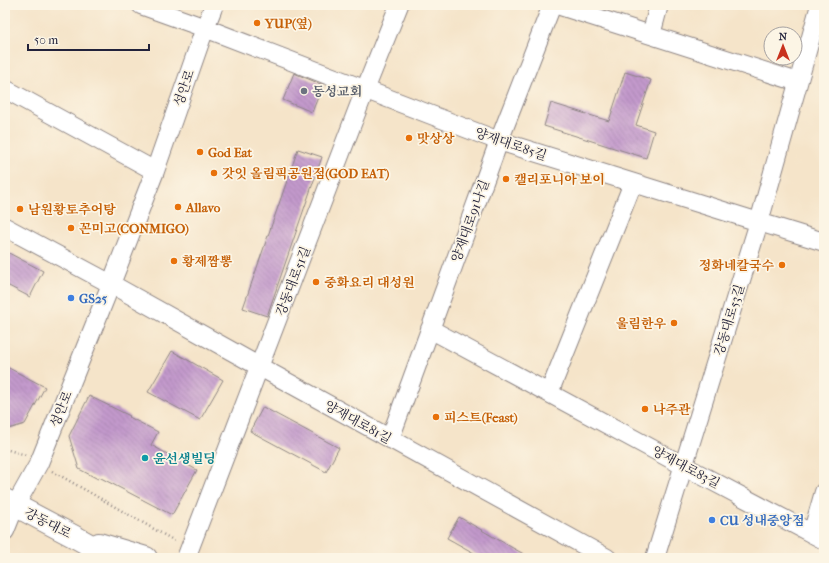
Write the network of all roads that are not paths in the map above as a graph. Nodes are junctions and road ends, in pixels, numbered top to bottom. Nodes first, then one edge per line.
1 (141, 5) edge
2 (214, 5) edge
3 (399, 5) edge
4 (552, 5) edge
5 (557, 5) edge
6 (659, 5) edge
7 (820, 5) edge
8 (205, 28) junction
9 (651, 35) junction
10 (798, 82) junction
11 (5, 89) edge
12 (365, 90) junction
13 (499, 141) junction
14 (155, 171) junction
15 (633, 183) junction
16 (759, 222) junction
17 (5, 227) edge
18 (824, 242) edge
19 (111, 284) junction
20 (430, 329) junction
21 (260, 367) junction
22 (549, 393) junction
23 (390, 439) junction
24 (684, 466) junction
25 (824, 492) edge
26 (10, 503) edge
27 (5, 531) edge
28 (818, 537) edge
29 (77, 538) junction
30 (188, 554) edge
31 (113, 558) edge
32 (146, 558) edge
33 (607, 558) edge
34 (655, 558) edge

1 - 8 street, 양재대로85길
2 - 8 street, 성안로
3 - 12 street, 강동대로51길
4 - 13 street, 양재대로91나길
5 - 9 street
6 - 9 street
7 - 10 street, 강동대로53길
8 - 12 street, 양재대로85길
8 - 14 street, 성안로
9 - 10 street
10 - 16 street, 강동대로53길
11 - 14 street
12 - 13 street, 양재대로85길
12 - 21 street, 강동대로51길
13 - 15 street, 양재대로85길
13 - 20 street, 양재대로91나길
14 - 19 street, 성안로
15 - 16 street, 양재대로85길
15 - 22 street
16 - 18 street, 양재대로85길
16 - 24 street, 강동대로53길
17 - 19 street
19 - 21 street, 양재대로81길
19 - 26 street, 성안로
20 - 22 street, 양재대로83길
20 - 23 street, 양재대로91나길
21 - 23 street, 양재대로81길
21 - 30 street, 강동대로51길
22 - 24 street, 양재대로83길
23 - 33 street, 양재대로81길
24 - 28 street, 양재대로83길
24 - 34 street, 강동대로53길
25 - 28 street
26 - 27 street, 성안로
26 - 29 main road, 강동대로
29 - 31 main road, 강동대로
29 - 32 main road

